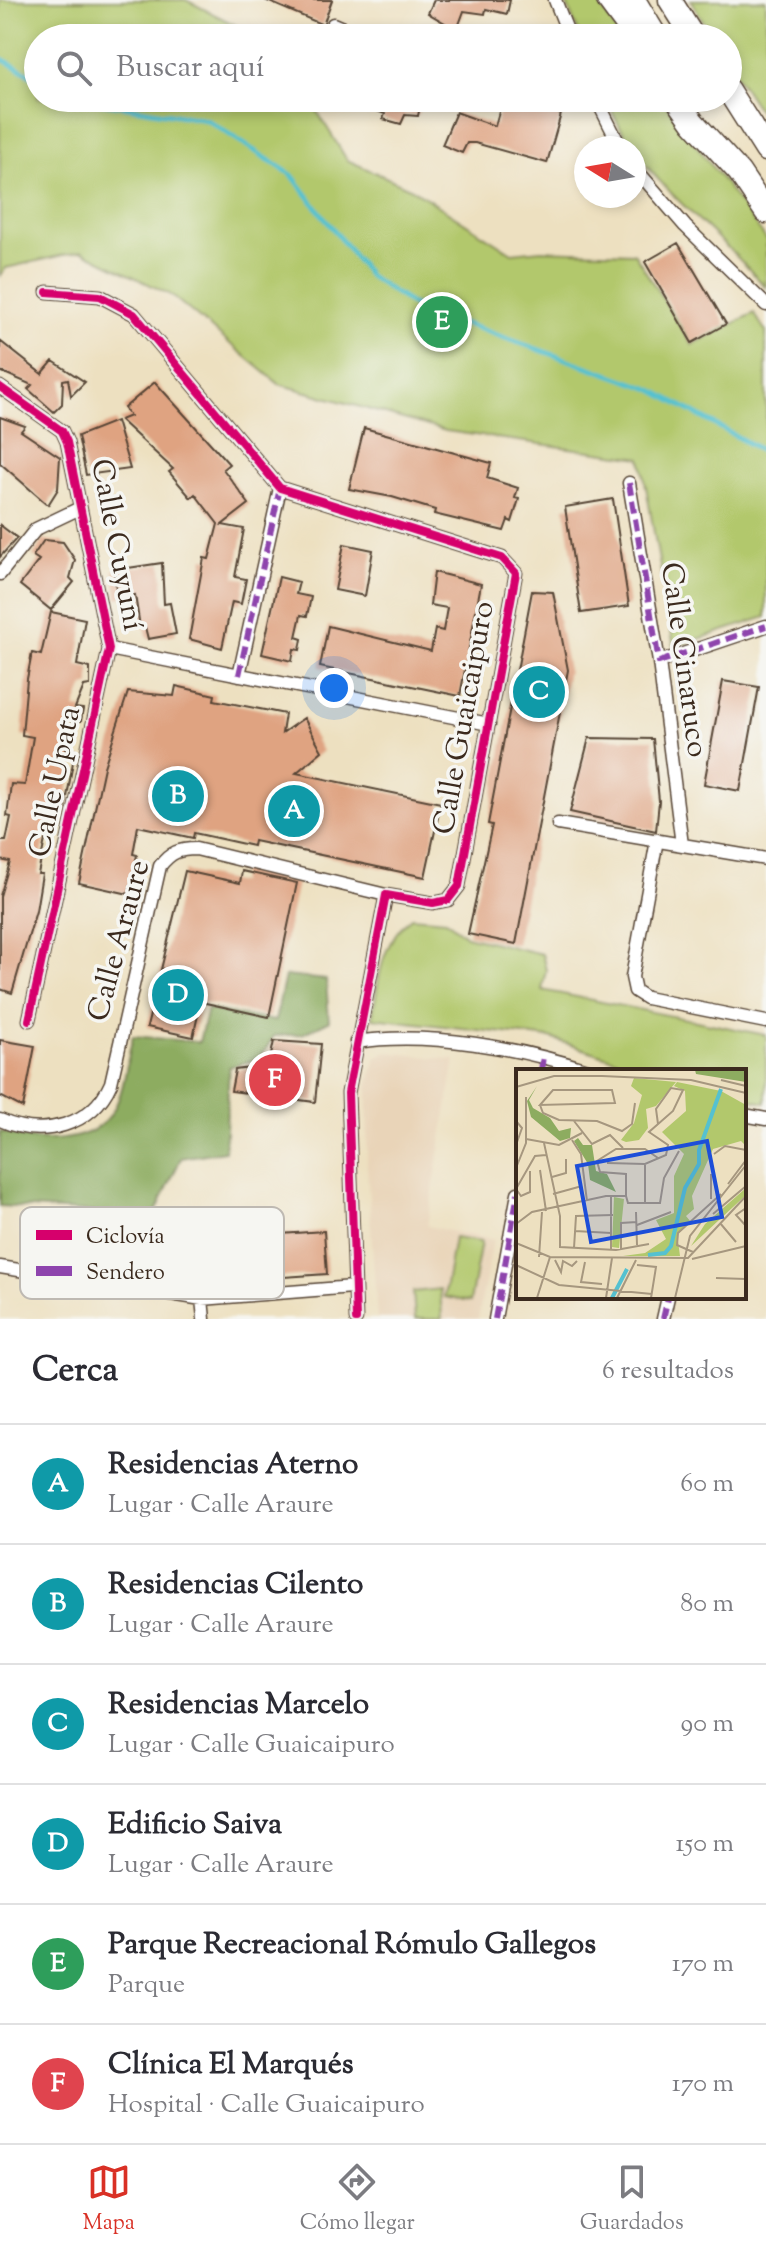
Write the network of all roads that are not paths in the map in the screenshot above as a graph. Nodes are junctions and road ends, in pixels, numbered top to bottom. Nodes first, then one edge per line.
1 (555, 0) edge
2 (608, 0) edge
3 (634, 0) edge
4 (670, 0) edge
5 (564, 24) edge
6 (626, 24) edge
7 (649, 24) edge
8 (685, 24) edge
9 (603, 112) edge
10 (686, 112) edge
11 (703, 112) edge
12 (742, 112) edge
13 (615, 136) edge
14 (766, 150) edge
15 (739, 172) junction
16 (646, 181) edge
17 (766, 212) edge
18 (47, 292) dead end
19 (766, 305) edge
20 (0, 387) edge
21 (629, 483) dead end
22 (280, 488) junction
23 (80, 508) junction
24 (0, 574) edge
25 (766, 626) edge
26 (109, 649) junction
27 (659, 662) junction
28 (239, 675) junction
29 (489, 724) junction
30 (558, 824) dead end
31 (657, 840) junction
32 (682, 845) junction
33 (766, 859) edge
34 (386, 895) junction
35 (29, 1020) dead end
36 (766, 1022) edge
37 (356, 1042) junction
38 (543, 1056) junction
39 (541, 1069) edge
40 (585, 1069) edge
41 (746, 1115) edge
42 (766, 1119) edge
43 (0, 1120) edge
44 (516, 1204) edge
45 (0, 1267) edge
46 (20, 1270) edge
47 (353, 1287) junction
48 (284, 1292) edge
49 (202, 1299) edge
50 (668, 1299) edge
51 (204, 1319) edge
52 (356, 1319) edge
53 (495, 1319) edge
54 (663, 1319) edge

1 - 5 street
2 - 6 highway
3 - 7 highway
4 - 8 highway
9 - 13 street
10 - 15 highway
11 - 15 highway
12 - 14 highway
15 - 17 highway
16 - 19 street
18 - 22 street
20 - 23 street, Calle Cuyuní
21 - 27 street, Calle Cinaruco
22 - 28 street
22 - 29 street, Calle Guaicaipuro
23 - 24 street
23 - 26 street, Calle Cuyuní
25 - 27 street
26 - 28 street, Calle Cuyuní
26 - 35 street, Calle Upata
27 - 32 street, Calle Cinaruco
28 - 29 street, Calle Cuyuní
29 - 34 street, Calle Guaicaipuro
30 - 31 street
31 - 32 street
31 - 36 street
32 - 33 street
34 - 37 street
34 - 43 street, Calle Araure
37 - 38 street
37 - 47 street
38 - 39 street
38 - 40 street
41 - 42 street
44 - 53 street
45 - 46 street
47 - 48 street
47 - 52 street
49 - 51 street
50 - 54 street

